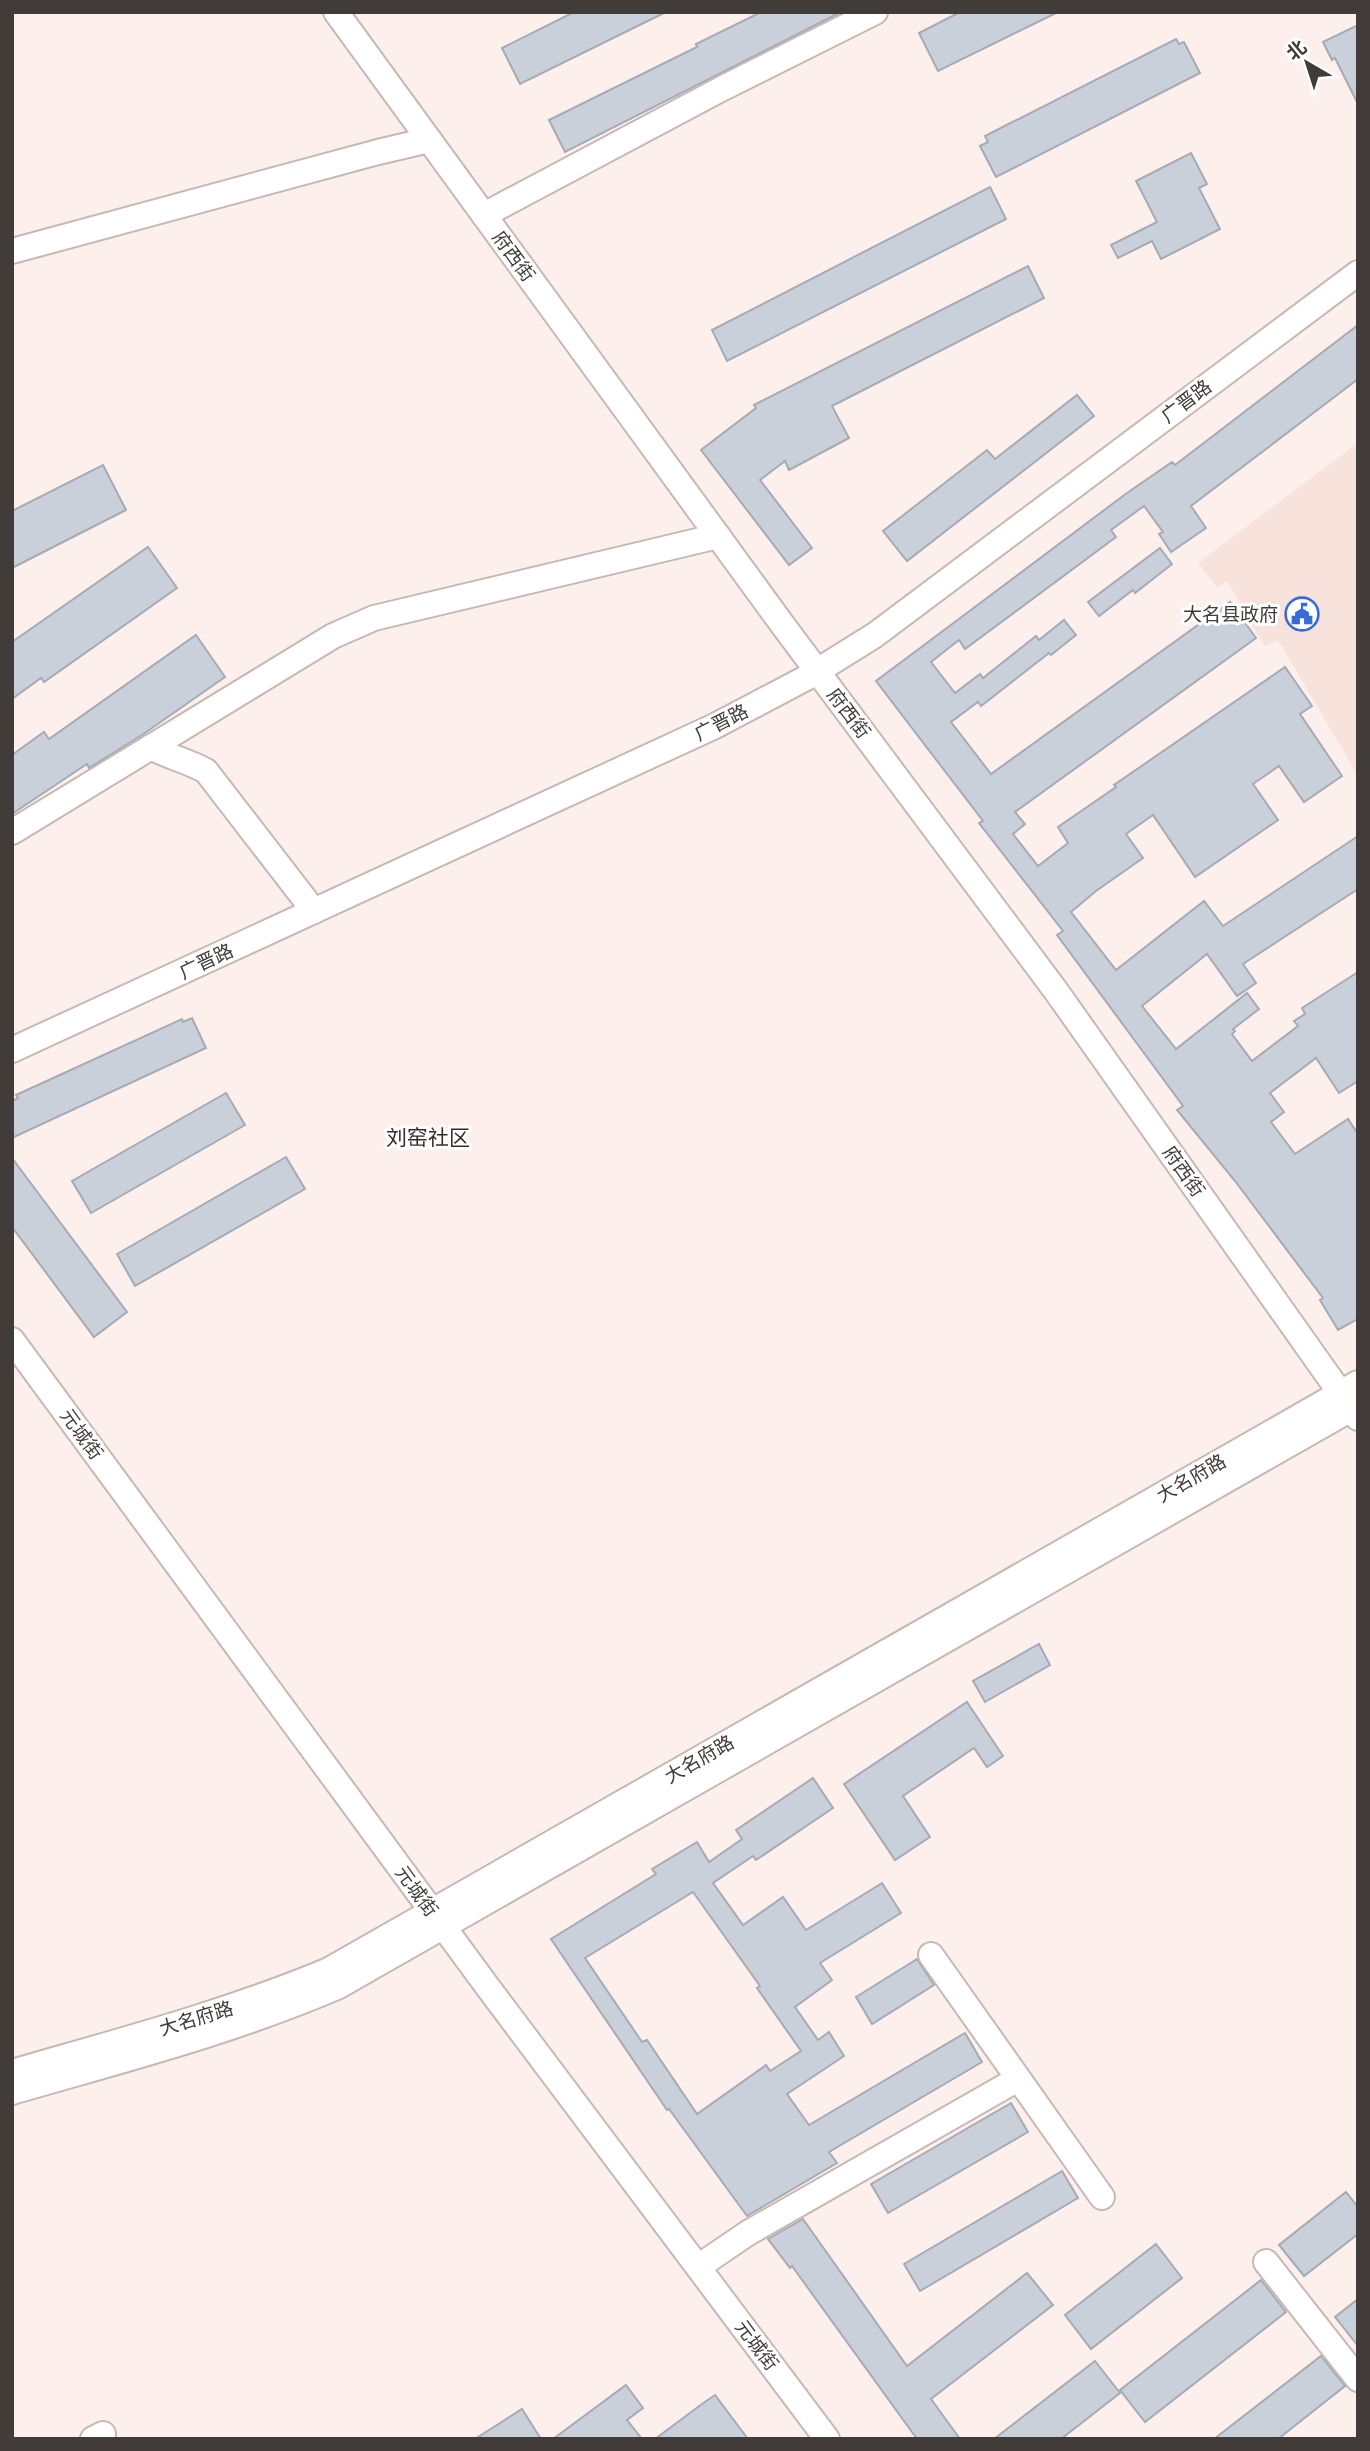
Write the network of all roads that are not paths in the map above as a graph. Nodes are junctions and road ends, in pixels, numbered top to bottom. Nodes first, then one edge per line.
1 (336, 12) edge
2 (875, 12) edge
3 (429, 140) junction
4 (484, 215) junction
5 (12, 251) edge
6 (1358, 273) edge
7 (718, 536) junction
8 (817, 671) junction
9 (151, 747) junction
10 (12, 832) edge
11 (314, 911) junction
12 (12, 1050) edge
13 (12, 1340) edge
14 (1353, 1402) edge
15 (438, 1919) junction
16 (931, 1955) dead end
17 (12, 2072) edge
18 (1018, 2079) junction
19 (12, 2092) edge
20 (1101, 2197) dead end
21 (1266, 2262) dead end
22 (698, 2267) junction
23 (1358, 2379) edge
24 (827, 2439) edge

1 - 3 street, 府西街
2 - 4 street
3 - 4 street, 府西街
3 - 5 street
4 - 7 street, 府西街
6 - 8 street, 广晋路
7 - 8 street, 府西街
7 - 9 street
8 - 11 street, 广晋路
8 - 14 street, 府西街
9 - 10 street
9 - 11 street
11 - 12 street, 广晋路
13 - 15 street, 元城街
14 - 15 street, 大名府路
15 - 17 street, 大名府路
15 - 19 street, 大名府路
15 - 22 street, 元城街
16 - 18 street
18 - 20 street
18 - 22 street
21 - 23 street
22 - 24 street, 元城街

